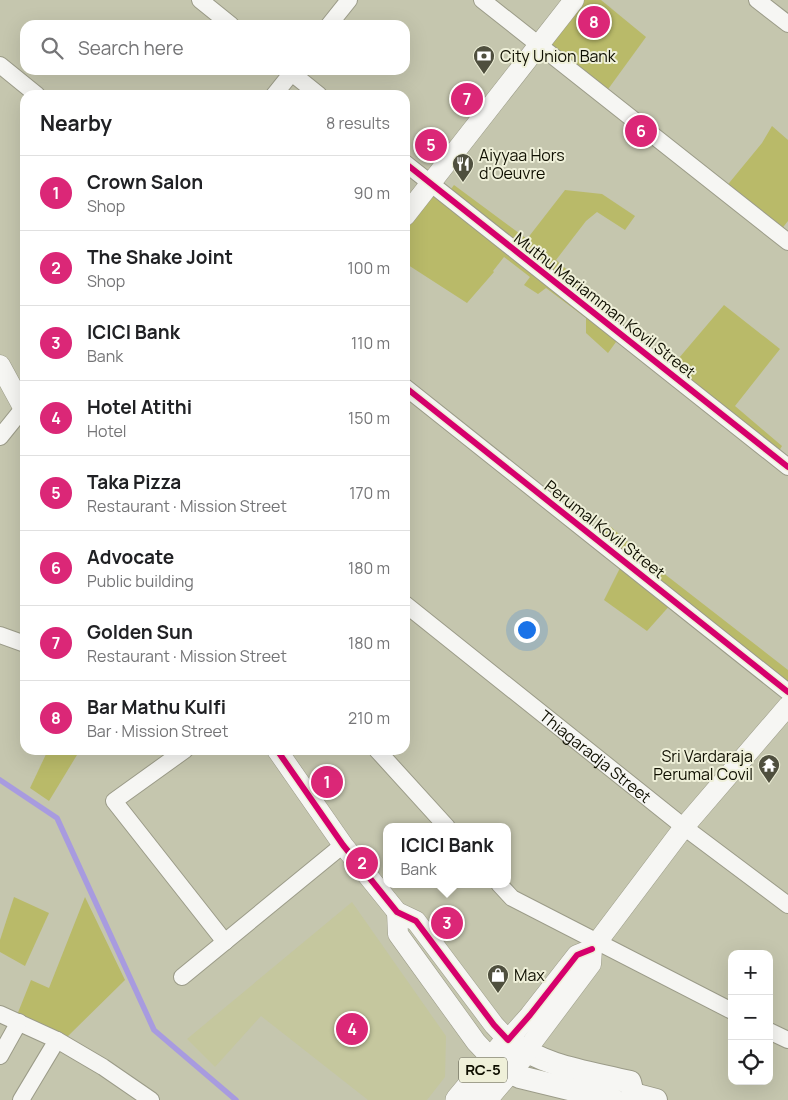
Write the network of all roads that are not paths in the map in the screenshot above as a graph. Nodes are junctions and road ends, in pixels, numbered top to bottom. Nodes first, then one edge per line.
1 (200, 0) edge
2 (349, 0) edge
3 (482, 0) edge
4 (574, 0) edge
5 (757, 0) edge
6 (225, 20) edge
7 (333, 20) edge
8 (788, 24) edge
9 (538, 44) junction
10 (0, 66) edge
11 (288, 75) edge
12 (296, 75) edge
13 (31, 90) edge
14 (278, 90) edge
15 (313, 90) edge
16 (410, 167) edge
17 (430, 183) junction
18 (410, 209) edge
19 (788, 242) edge
20 (0, 365) edge
21 (410, 392) edge
22 (20, 402) edge
23 (20, 414) edge
24 (0, 437) edge
25 (788, 467) edge
26 (410, 608) edge
27 (0, 635) edge
28 (20, 642) edge
29 (788, 692) edge
30 (788, 706) edge
31 (179, 755) edge
32 (280, 755) edge
33 (382, 755) edge
34 (443, 823) edge
35 (684, 827) junction
36 (343, 845) junction
37 (503, 888) edge
38 (788, 906) edge
39 (397, 912) junction
40 (225, 942) junction
41 (594, 945) junction
42 (182, 977) dead end
43 (728, 1009) edge
44 (0, 1014) edge
45 (19, 1022) junction
46 (773, 1033) edge
47 (57, 1040) junction
48 (788, 1040) edge
49 (517, 1046) junction
50 (0, 1056) edge
51 (500, 1066) junction
52 (624, 1098) edge
53 (21, 1100) edge
54 (151, 1100) edge
55 (458, 1100) edge
56 (484, 1100) edge
57 (656, 1100) edge

1 - 6 street
2 - 7 street
3 - 9 street
4 - 9 street
5 - 8 street
9 - 17 street
9 - 19 street
10 - 13 street
11 - 14 street
12 - 15 street
16 - 17 street, Muthu Mariamman Kovil Street
17 - 18 street
17 - 25 street, Muthu Mariamman Kovil Street
20 - 22 street
21 - 29 street, Perumal Kovil Street
23 - 24 street
26 - 35 street, Thiagaradja Street
27 - 28 street
30 - 35 street, RC-5
31 - 40 street
32 - 36 street
33 - 34 street
35 - 38 street, Thiagaradja Street
35 - 41 street, RC-5
36 - 39 street
36 - 40 street
37 - 41 street
39 - 49 street
39 - 51 street
40 - 42 street
41 - 43 street
41 - 49 street, RC-5
44 - 45 street
45 - 47 street
45 - 50 street
46 - 48 street
47 - 53 street
47 - 54 street
49 - 51 main road, RC-5
49 - 52 main road
51 - 52 main road
51 - 55 main road, RC-5
51 - 56 main road, RC-5
52 - 57 main road

